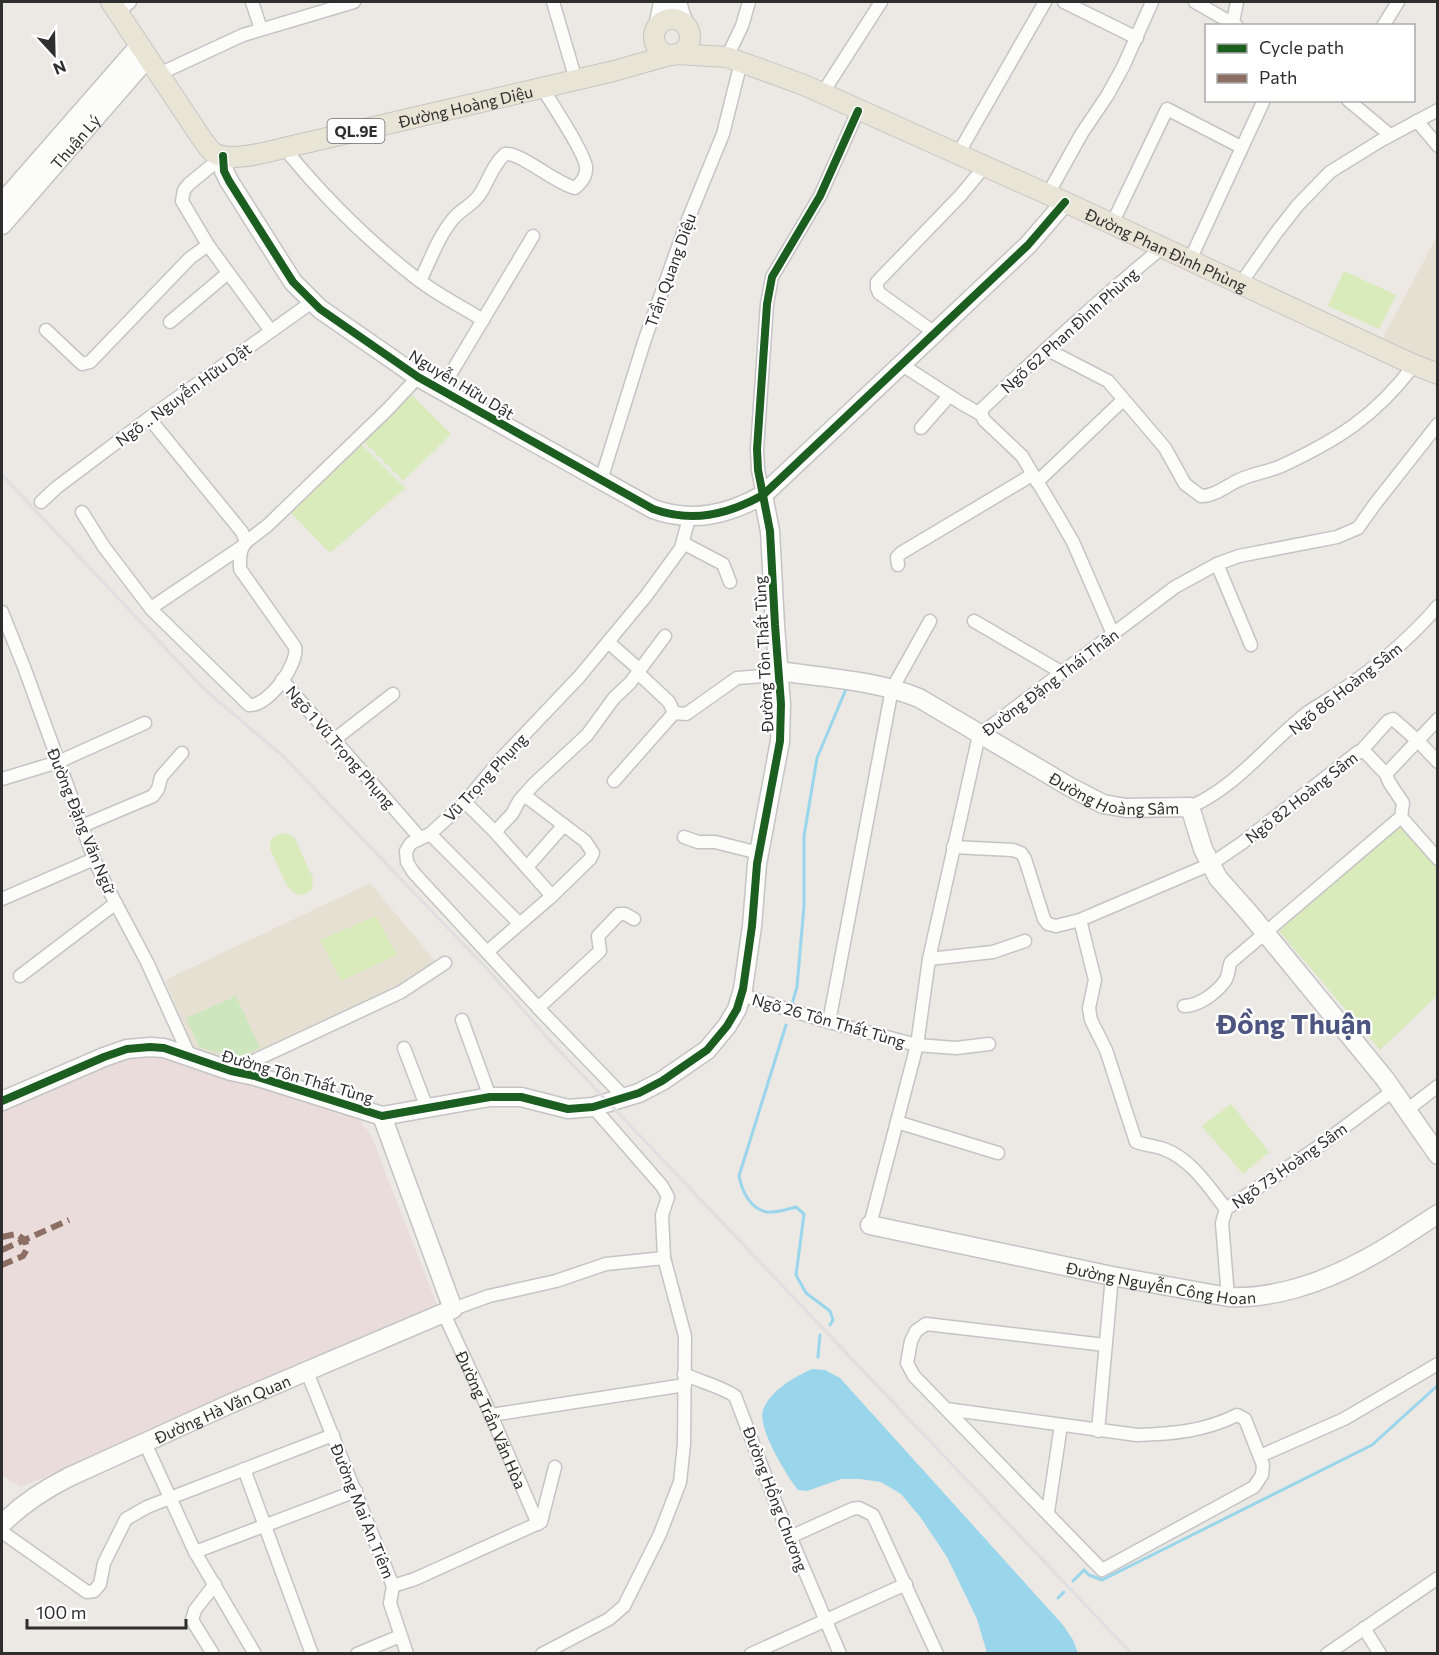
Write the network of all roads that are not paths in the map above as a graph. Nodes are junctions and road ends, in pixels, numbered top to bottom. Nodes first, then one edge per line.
1 (252, 2) edge
2 (354, 2) edge
3 (553, 2) edge
4 (663, 2) edge
5 (677, 2) edge
6 (749, 2) edge
7 (881, 2) edge
8 (1046, 2) edge
9 (1064, 2) edge
10 (1152, 2) edge
11 (1195, 2) edge
12 (1237, 2) edge
13 (1398, 2) edge
14 (120, 5) edge
15 (1235, 24) edge
16 (1384, 24) edge
17 (687, 28) junction
18 (261, 29) junction
19 (656, 31) junction
20 (1137, 38) junction
21 (144, 51) junction
22 (674, 54) junction
23 (734, 59) junction
24 (614, 71) junction
25 (159, 74) junction
26 (576, 80) junction
27 (542, 88) junction
28 (822, 94) junction
29 (1263, 102) edge
30 (1350, 102) edge
31 (1437, 110) edge
32 (858, 111) junction
33 (1417, 121) junction
34 (1390, 135) junction
35 (1437, 146) edge
36 (1241, 147) junction
37 (284, 148) junction
38 (958, 154) junction
39 (222, 156) junction
40 (984, 167) junction
41 (1056, 198) junction
42 (2, 203) edge
43 (1112, 224) junction
44 (2, 225) edge
45 (533, 236) dead end
46 (208, 245) junction
47 (1163, 247) junction
48 (1190, 260) junction
49 (228, 273) junction
50 (420, 281) junction
51 (1241, 283) junction
52 (312, 302) junction
53 (483, 320) junction
54 (170, 322) dead end
55 (46, 330) dead end
56 (271, 331) junction
57 (935, 333) junction
58 (1046, 350) junction
59 (1414, 365) junction
60 (902, 366) junction
61 (1437, 374) edge
62 (418, 377) junction
63 (441, 390) junction
64 (949, 396) junction
65 (1123, 400) junction
66 (982, 415) junction
67 (149, 418) junction
68 (1437, 424) edge
69 (921, 428) dead end
70 (1035, 478) junction
71 (601, 480) junction
72 (763, 495) junction
73 (41, 502) dead end
74 (82, 512) dead end
75 (689, 518) junction
76 (683, 543) junction
77 (244, 544) junction
78 (1216, 564) junction
79 (898, 565) dead end
80 (730, 582) dead end
81 (1437, 606) edge
82 (151, 608) junction
83 (2, 612) edge
84 (930, 621) dead end
85 (974, 621) dead end
86 (1113, 634) junction
87 (665, 636) dead end
88 (608, 642) junction
89 (1251, 645) dead end
90 (639, 671) junction
91 (1062, 672) junction
92 (779, 673) junction
93 (282, 680) junction
94 (892, 689) junction
95 (393, 694) dead end
96 (674, 713) junction
97 (1437, 719) edge
98 (145, 723) dead end
99 (979, 735) junction
100 (335, 739) junction
101 (1418, 741) junction
102 (1362, 750) junction
103 (182, 753) dead end
104 (58, 762) junction
105 (1437, 762) edge
106 (1386, 774) junction
107 (2, 779) edge
108 (614, 781) dead end
109 (524, 795) junction
110 (465, 802) junction
111 (1190, 807) junction
112 (1401, 817) junction
113 (564, 825) junction
114 (82, 826) junction
115 (495, 832) junction
116 (425, 836) junction
117 (684, 837) dead end
118 (953, 847) junction
119 (759, 853) junction
120 (94, 859) junction
121 (1437, 859) edge
122 (1211, 864) junction
123 (526, 867) junction
124 (552, 896) junction
125 (2, 899) edge
126 (116, 903) junction
127 (634, 919) dead end
128 (1080, 920) junction
129 (519, 923) junction
130 (1266, 934) junction
131 (1025, 941) dead end
132 (487, 952) junction
133 (929, 959) junction
134 (445, 963) dead end
135 (20, 976) dead end
136 (741, 995) junction
137 (1184, 1006) dead end
138 (538, 1008) junction
139 (462, 1020) dead end
140 (829, 1022) junction
141 (989, 1044) dead end
142 (917, 1045) junction
143 (404, 1048) dead end
144 (190, 1057) junction
145 (231, 1071) junction
146 (1437, 1086) edge
147 (1394, 1090) junction
148 (490, 1097) junction
149 (624, 1097) junction
150 (2, 1101) edge
151 (592, 1107) junction
152 (427, 1108) junction
153 (1407, 1110) junction
154 (382, 1116) junction
155 (897, 1122) junction
156 (998, 1153) dead end
157 (1437, 1155) edge
158 (1226, 1209) junction
159 (1437, 1214) edge
160 (870, 1224) joint
161 (664, 1258) junction
162 (1112, 1276) junction
163 (1228, 1297) junction
164 (448, 1312) junction
165 (1105, 1345) junction
166 (1437, 1364) edge
167 (307, 1372) junction
168 (685, 1380) junction
169 (945, 1409) junction
170 (491, 1414) junction
171 (1061, 1425) junction
172 (1098, 1431) junction
173 (333, 1435) junction
174 (145, 1443) junction
175 (1260, 1456) junction
176 (555, 1467) dead end
177 (244, 1469) junction
178 (356, 1491) junction
179 (170, 1498) junction
180 (1048, 1512) junction
181 (2, 1524) edge
182 (538, 1524) junction
183 (265, 1526) junction
184 (2, 1532) edge
185 (790, 1537) junction
186 (195, 1552) junction
187 (1437, 1578) edge
188 (215, 1584) junction
189 (906, 1584) junction
190 (393, 1586) junction
191 (825, 1620) junction
192 (1364, 1628) junction
193 (400, 1636) junction
194 (213, 1653) edge
195 (255, 1653) edge
196 (312, 1653) edge
197 (357, 1653) edge
198 (407, 1653) edge
199 (542, 1653) edge
200 (751, 1653) edge
201 (840, 1653) edge
202 (937, 1653) edge
203 (1328, 1653) edge
204 (1380, 1653) edge

1 - 18 street
2 - 18 street
3 - 26 street
4 - 19 street
5 - 17 street
6 - 23 street, Trần Quang Diệu
7 - 28 street
8 - 38 street
9 - 20 street
10 - 20 street
11 - 15 street
12 - 15 street
13 - 16 street
14 - 21 main road
17 - 19 main road
17 - 22 main road
17 - 23 main road, Đường Phan Đình Phùng / QL.9E
18 - 25 street
19 - 22 main road
19 - 24 main road, Đường Hoàng Diệu / QL.9E
20 - 41 street
21 - 25 main road
21 - 42 street, Thuận Lý
21 - 44 street, Thuận Lý
22 - 23 main road, Đường Phan Đình Phùng / QL.9E
22 - 24 main road, Đường Hoàng Diệu / QL.9E
23 - 28 main road, Đường Phan Đình Phùng / QL.9E
23 - 71 street, Trần Quang Diệu
24 - 26 main road, Đường Hoàng Diệu / QL.9E
25 - 39 main road
26 - 27 main road, Đường Hoàng Diệu / QL.9E
27 - 37 main road, Đường Hoàng Diệu / QL.9E
27 - 50 street
28 - 32 main road, Đường Phan Đình Phùng / QL.9E
29 - 36 street
30 - 34 street
31 - 33 street
32 - 38 main road, Đường Phan Đình Phùng / QL.9E
32 - 72 street
33 - 34 street
33 - 35 street
34 - 51 street
36 - 43 street
36 - 48 street
37 - 39 main road, Đường Hoàng Diệu / QL.9E
37 - 50 street
38 - 40 main road, Đường Phan Đình Phùng / QL.9E
39 - 46 street
39 - 52 street, Nguyễn Hữu Dật
40 - 41 main road, Đường Phan Đình Phùng / QL.9E
40 - 57 street
41 - 43 main road, Đường Phan Đình Phùng / QL.9E
41 - 57 street
43 - 47 main road, Đường Phan Đình Phùng / QL.9E
45 - 53 street
46 - 49 street
46 - 55 street
47 - 48 main road, Đường Phan Đình Phùng / QL.9E
47 - 58 street, Ngõ 62 Phan Đình Phùng
48 - 51 main road, Đường Phan Đình Phùng / QL.9E
49 - 54 street
49 - 56 street
50 - 53 street
51 - 59 main road, Đường Phan Đình Phùng / QL.9E
52 - 56 street, Ngõ .. Nguyễn Hữu Dật
52 - 62 street, Nguyễn Hữu Dật
53 - 63 street
56 - 67 street, Ngõ .. Nguyễn Hữu Dật
57 - 60 street
58 - 65 street
58 - 66 street, Ngõ 62 Phan Đình Phùng
59 - 61 main road, Đường Phan Đình Phùng / QL.9E
59 - 65 street
60 - 64 street
60 - 72 street
62 - 63 street, Nguyễn Hữu Dật
62 - 77 street
63 - 71 street, Nguyễn Hữu Dật
64 - 66 street
64 - 69 street
65 - 70 street
66 - 70 street
67 - 73 street, Ngõ .. Nguyễn Hữu Dật
67 - 77 street
68 - 78 street, Đường Đặng Thái Thân
70 - 79 street
70 - 86 street
71 - 75 street, Nguyễn Hữu Dật
72 - 75 street, Nguyễn Hữu Dật
72 - 92 street, Đường Tôn Thất Tùng
74 - 82 street
75 - 76 street, Vũ Trọng Phụng
76 - 80 street
76 - 88 street, Vũ Trọng Phụng
77 - 82 street
77 - 93 street, Ngõ 1 Vũ Trọng Phụng
78 - 86 street, Đường Đặng Thái Thân
78 - 89 street
81 - 111 street, Ngõ 86 Hoàng Sâm
82 - 93 street
83 - 104 street, Đường Đặng Văn Ngữ
84 - 94 street
85 - 91 street
86 - 91 street, Đường Đặng Thái Thân
87 - 90 street
88 - 90 street
88 - 110 street, Vũ Trọng Phụng
90 - 96 street
90 - 109 street
91 - 99 street, Đường Đặng Thái Thân
92 - 94 street, Đường Hoàng Sâm
92 - 96 street
92 - 119 street, Đường Tôn Thất Tùng
93 - 100 street, Ngõ 1 Vũ Trọng Phụng
94 - 99 street, Đường Hoàng Sâm
94 - 140 street
95 - 100 street
96 - 108 street
97 - 101 street
98 - 104 street
99 - 111 street, Đường Hoàng Sâm
99 - 118 street, Đường Đặng Thái Thân
100 - 116 street, Ngõ 1 Vũ Trọng Phụng
101 - 102 street
101 - 105 street
101 - 106 street
102 - 106 street, Ngõ 82 Hoàng Sâm
102 - 122 street, Ngõ 82 Hoàng Sâm
103 - 114 street
104 - 107 street
104 - 114 street, Đường Đặng Văn Ngữ
106 - 112 street, Ngõ 82 Hoàng Sâm
109 - 113 street
109 - 115 street
110 - 115 street
110 - 116 street, Vũ Trọng Phụng
111 - 122 street, Đường Hoàng Sâm
112 - 121 street
112 - 130 street
113 - 123 street
113 - 124 street
114 - 120 street, Đường Đặng Văn Ngữ
115 - 123 street
116 - 129 street, Ngõ 1 Vũ Trọng Phụng
116 - 132 street, Vũ Trọng Phụng
117 - 119 street
118 - 128 street, Ngõ 82 Hoàng Sâm
118 - 133 street, Đường Đặng Thái Thân
119 - 136 street, Đường Tôn Thất Tùng
120 - 125 street
120 - 126 street, Đường Đặng Văn Ngữ
122 - 128 street, Ngõ 82 Hoàng Sâm
122 - 130 street, Đường Hoàng Sâm
123 - 124 street
124 - 129 street
126 - 135 street
126 - 144 street, Đường Đặng Văn Ngữ
127 - 138 street
128 - 158 street
129 - 132 street
130 - 137 street
130 - 147 street, Đường Hoàng Sâm
131 - 133 street
132 - 138 street, Vũ Trọng Phụng
133 - 142 street, Đường Đặng Thái Thân
134 - 145 street
136 - 140 street, Ngõ 26 Tôn Thất Tùng
136 - 149 street, Đường Tôn Thất Tùng
138 - 149 street, Vũ Trọng Phụng
139 - 148 street
140 - 142 street, Ngõ 26 Tôn Thất Tùng
141 - 142 street, Ngõ 26 Tôn Thất Tùng
142 - 155 street, Đường Đặng Thái Thân
143 - 152 street
144 - 145 street, Đường Tôn Thất Tùng
144 - 150 street, Đường Tôn Thất Tùng
145 - 154 street, Đường Tôn Thất Tùng
146 - 153 street
147 - 153 street, Đường Hoàng Sâm
147 - 158 street, Ngõ 73 Hoàng Sâm
148 - 151 street, Đường Tôn Thất Tùng
148 - 152 street, Đường Tôn Thất Tùng
149 - 151 street, Đường Tôn Thất Tùng
151 - 161 street
152 - 154 street, Đường Tôn Thất Tùng
153 - 157 street, Đường Hoàng Sâm
154 - 164 street, Đường Trần Văn Hòa
155 - 156 street
155 - 160 street, Đường Đặng Thái Thân
158 - 163 street, Ngõ 73 Hoàng Sâm
159 - 163 street, Đường Nguyễn Công Hoan
160 - 162 street, Đường Nguyễn Công Hoan
161 - 164 street
161 - 168 street
162 - 163 street, Đường Nguyễn Công Hoan
162 - 165 street
164 - 167 street, Đường Hà Văn Quan
164 - 170 street, Đường Trần Văn Hòa
165 - 169 street
165 - 172 street
166 - 175 street
167 - 173 street, Đường Mai An Tiêm
167 - 174 street, Đường Hà Văn Quan
168 - 170 street
168 - 185 street, Đường Hồng Chương
168 - 199 street
169 - 171 street
169 - 180 street
170 - 182 street, Đường Trần Văn Hòa
171 - 172 street
171 - 180 street
172 - 175 street
173 - 177 street
173 - 178 street, Đường Mai An Tiêm
174 - 179 street
174 - 181 street, Đường Hà Văn Quan
175 - 180 street
176 - 182 street
177 - 179 street
177 - 183 street
178 - 183 street
178 - 190 street, Đường Mai An Tiêm
179 - 184 street
179 - 186 street
182 - 190 street
183 - 186 street
183 - 196 street
185 - 189 street
185 - 191 street, Đường Hồng Chương
186 - 188 street
187 - 192 street
188 - 194 street
188 - 195 street
189 - 191 street
189 - 202 street
190 - 193 street, Đường Mai An Tiêm
191 - 200 street
191 - 201 street, Đường Hồng Chương
192 - 203 street
192 - 204 street
193 - 197 street
193 - 198 street, Đường Mai An Tiêm

